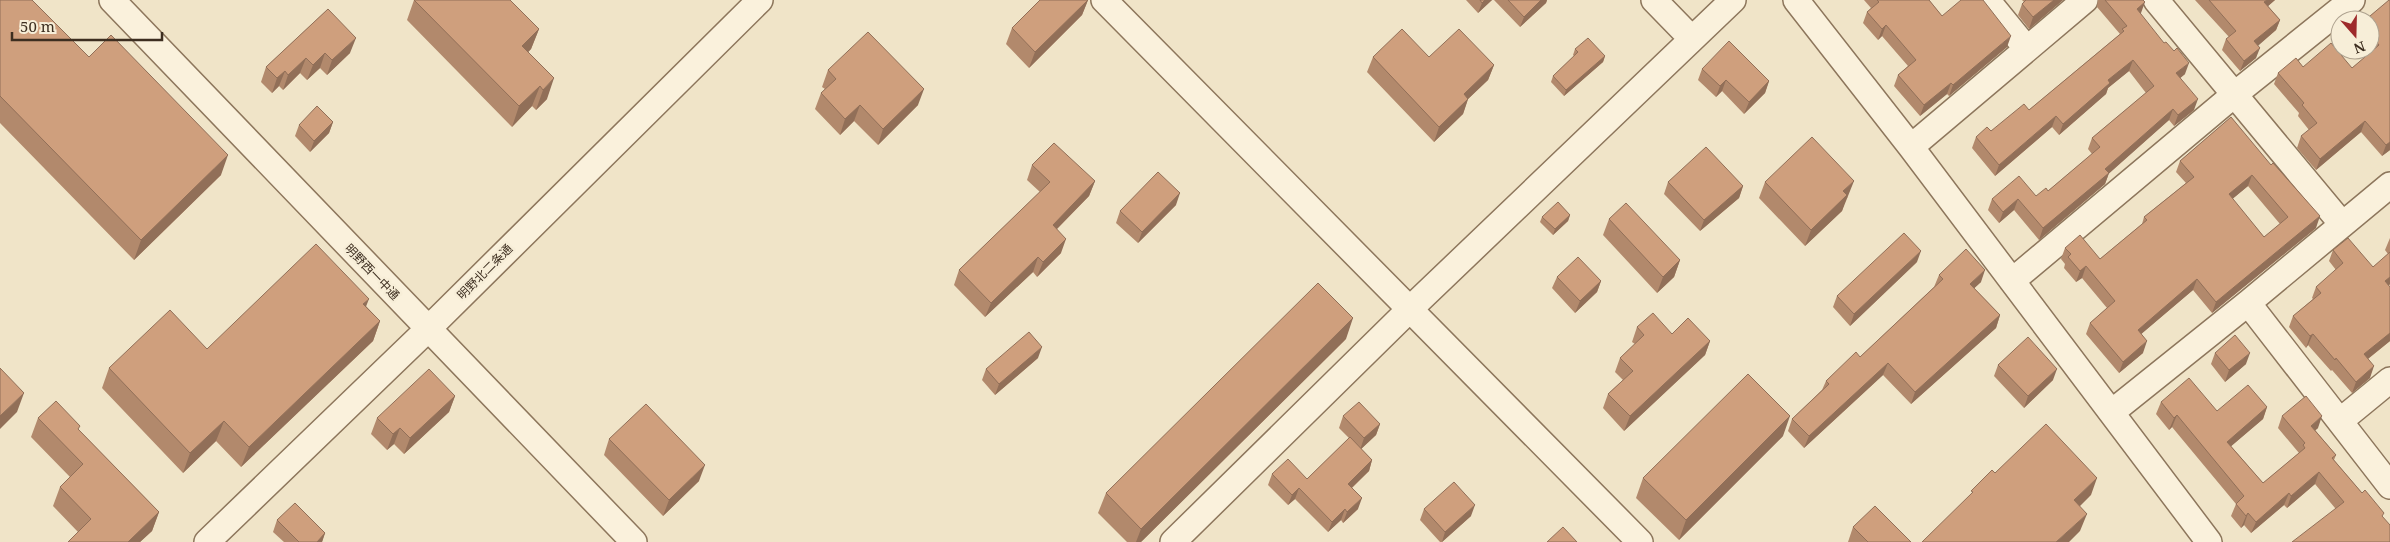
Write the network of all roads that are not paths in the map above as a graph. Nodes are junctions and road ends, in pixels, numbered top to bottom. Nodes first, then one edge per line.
1 (112, 0) edge
2 (760, 0) edge
3 (1104, 0) edge
4 (1654, 0) edge
5 (1733, 0) edge
6 (1796, 0) edge
7 (1987, 0) edge
8 (2085, 0) edge
9 (2156, 0) edge
10 (2347, 2) edge
11 (1691, 38) junction
12 (2026, 49) junction
13 (2235, 94) junction
14 (1911, 147) junction
15 (2390, 185) edge
16 (2342, 224) junction
17 (2012, 281) junction
18 (2248, 303) junction
19 (1411, 308) junction
20 (427, 330) junction
21 (2390, 380) edge
22 (2112, 412) junction
23 (2340, 422) junction
24 (2390, 486) edge
25 (2200, 539) edge
26 (207, 542) edge
27 (634, 542) edge
28 (1173, 542) edge
29 (1640, 542) edge

1 - 20 street, 明野西一中通
2 - 20 street, 明野北二条通
3 - 19 street
4 - 11 street
5 - 11 street
6 - 14 street
7 - 12 street
8 - 12 street
9 - 13 street
10 - 13 street
11 - 19 street
12 - 14 street
13 - 16 street
13 - 17 street
14 - 17 street
15 - 16 street
16 - 18 street
17 - 22 street
18 - 22 street
18 - 23 street
19 - 28 street
19 - 29 street
20 - 26 street, 明野北二条通
20 - 27 street, 明野西一中通
21 - 23 street
22 - 25 street
23 - 24 street

